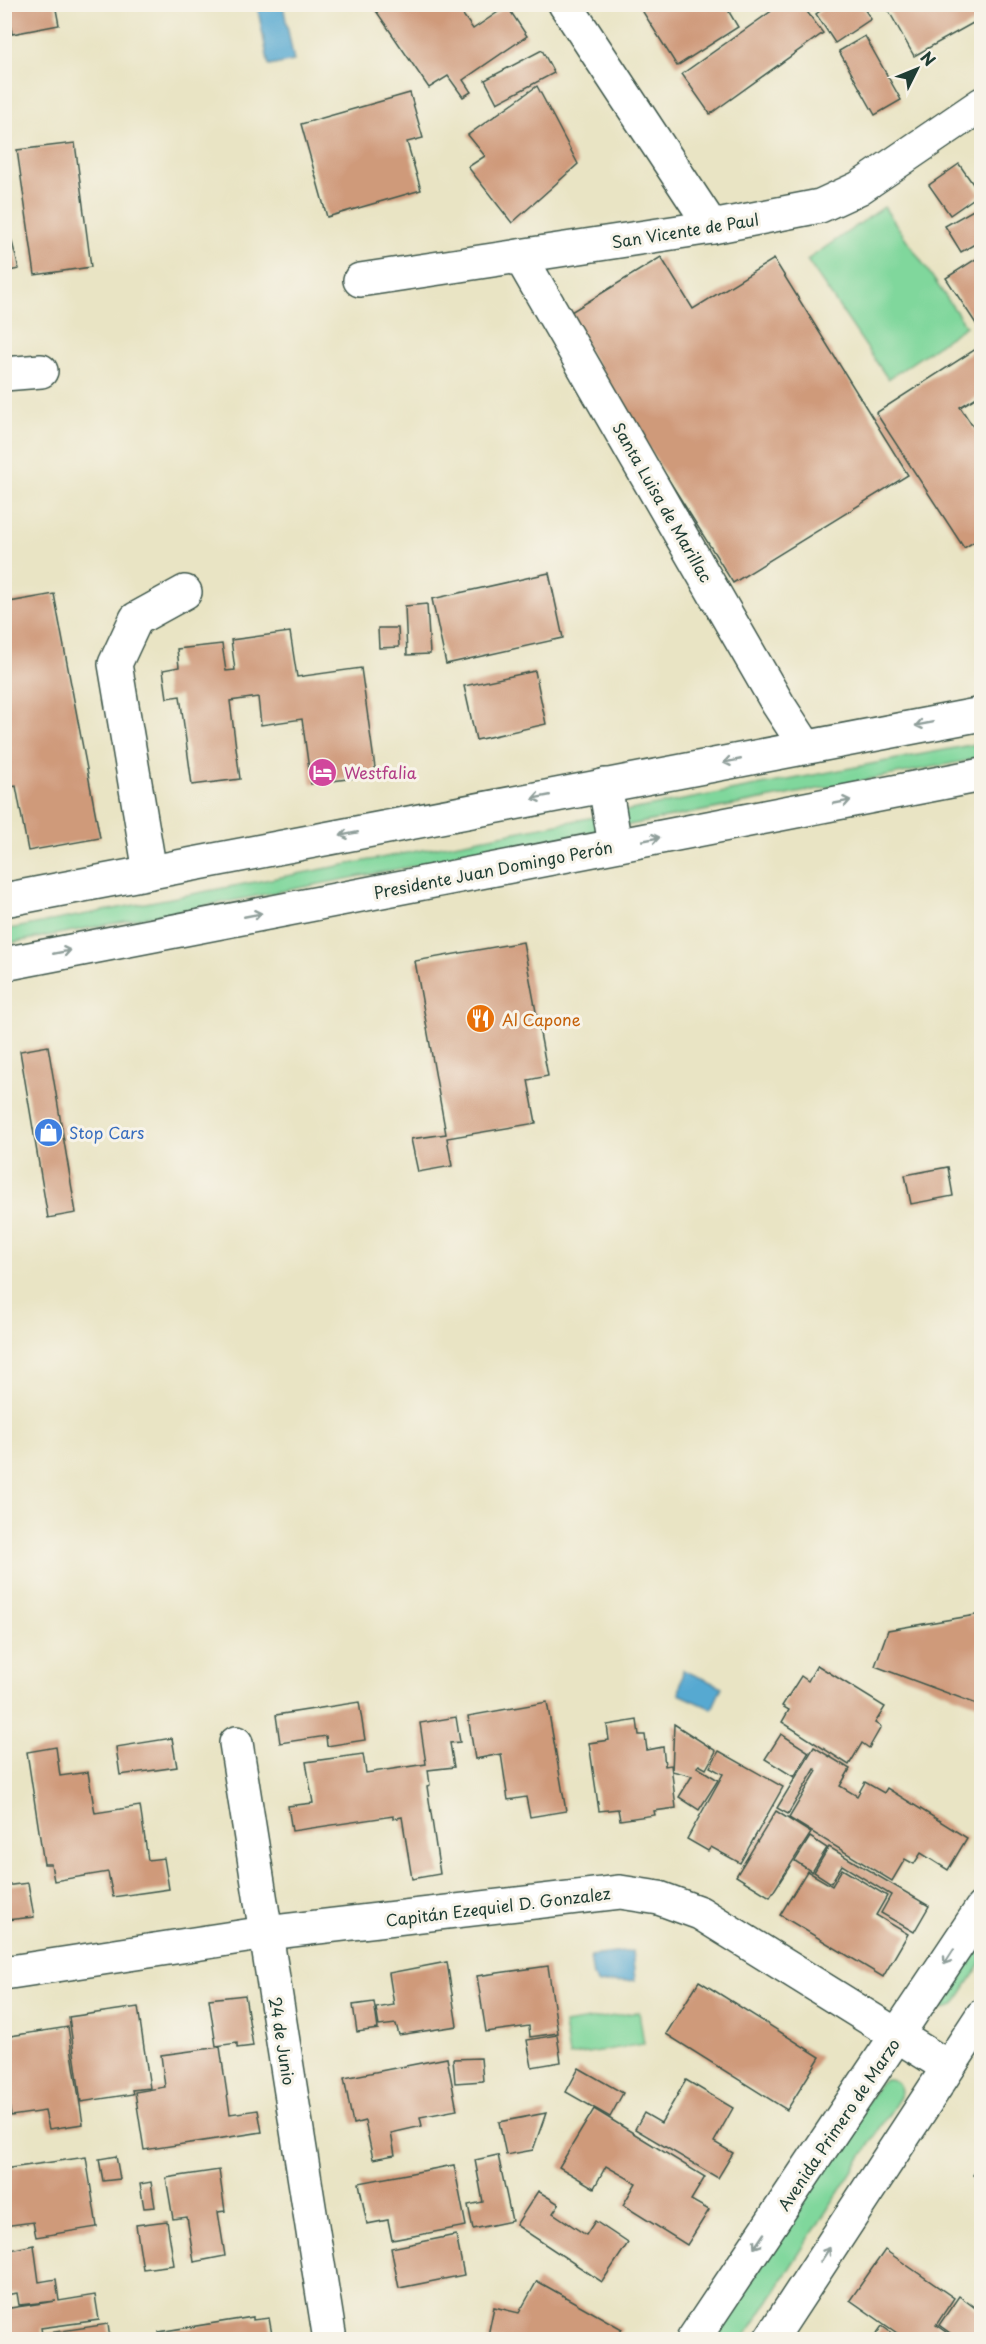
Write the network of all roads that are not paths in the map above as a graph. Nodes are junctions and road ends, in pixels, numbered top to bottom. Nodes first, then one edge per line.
1 (565, 4) edge
2 (981, 104) edge
3 (712, 227) junction
4 (520, 256) junction
5 (360, 280) dead end
6 (41, 371) dead end
7 (4, 374) edge
8 (185, 592) dead end
9 (981, 714) edge
10 (806, 747) junction
11 (981, 775) edge
12 (605, 785) junction
13 (615, 846) junction
14 (150, 872) junction
15 (4, 900) edge
16 (4, 964) edge
17 (236, 1743) dead end
18 (981, 1908) edge
19 (266, 1933) junction
20 (4, 1973) edge
21 (981, 2016) edge
22 (897, 2036) junction
23 (948, 2067) junction
24 (330, 2340) edge
25 (693, 2340) edge
26 (770, 2340) edge

1 - 3 street
2 - 3 street, San Vicente de Paul
3 - 4 street, San Vicente de Paul
4 - 5 street, San Vicente de Paul
4 - 10 street, Santa Luisa de Marillac
6 - 7 street
8 - 14 street
9 -> 10 street
10 -> 12 street
13 -> 11 street, Presidente Juan Domingo Perón
12 - 13 street
12 -> 14 street
16 -> 13 street, Presidente Juan Domingo Perón
14 - 15 street
17 - 19 street, 24 de Junio
18 -> 22 street, Avenida Primero de Marzo
19 - 20 street, Capitán Ezequiel D. Gonzalez
19 - 22 street, Capitán Ezequiel D. Gonzalez
19 - 24 street, 24 de Junio
21 - 23 street
22 - 23 street, Capitán Ezequiel D. Gonzalez
22 -> 25 street, Avenida Primero de Marzo
26 -> 23 street

